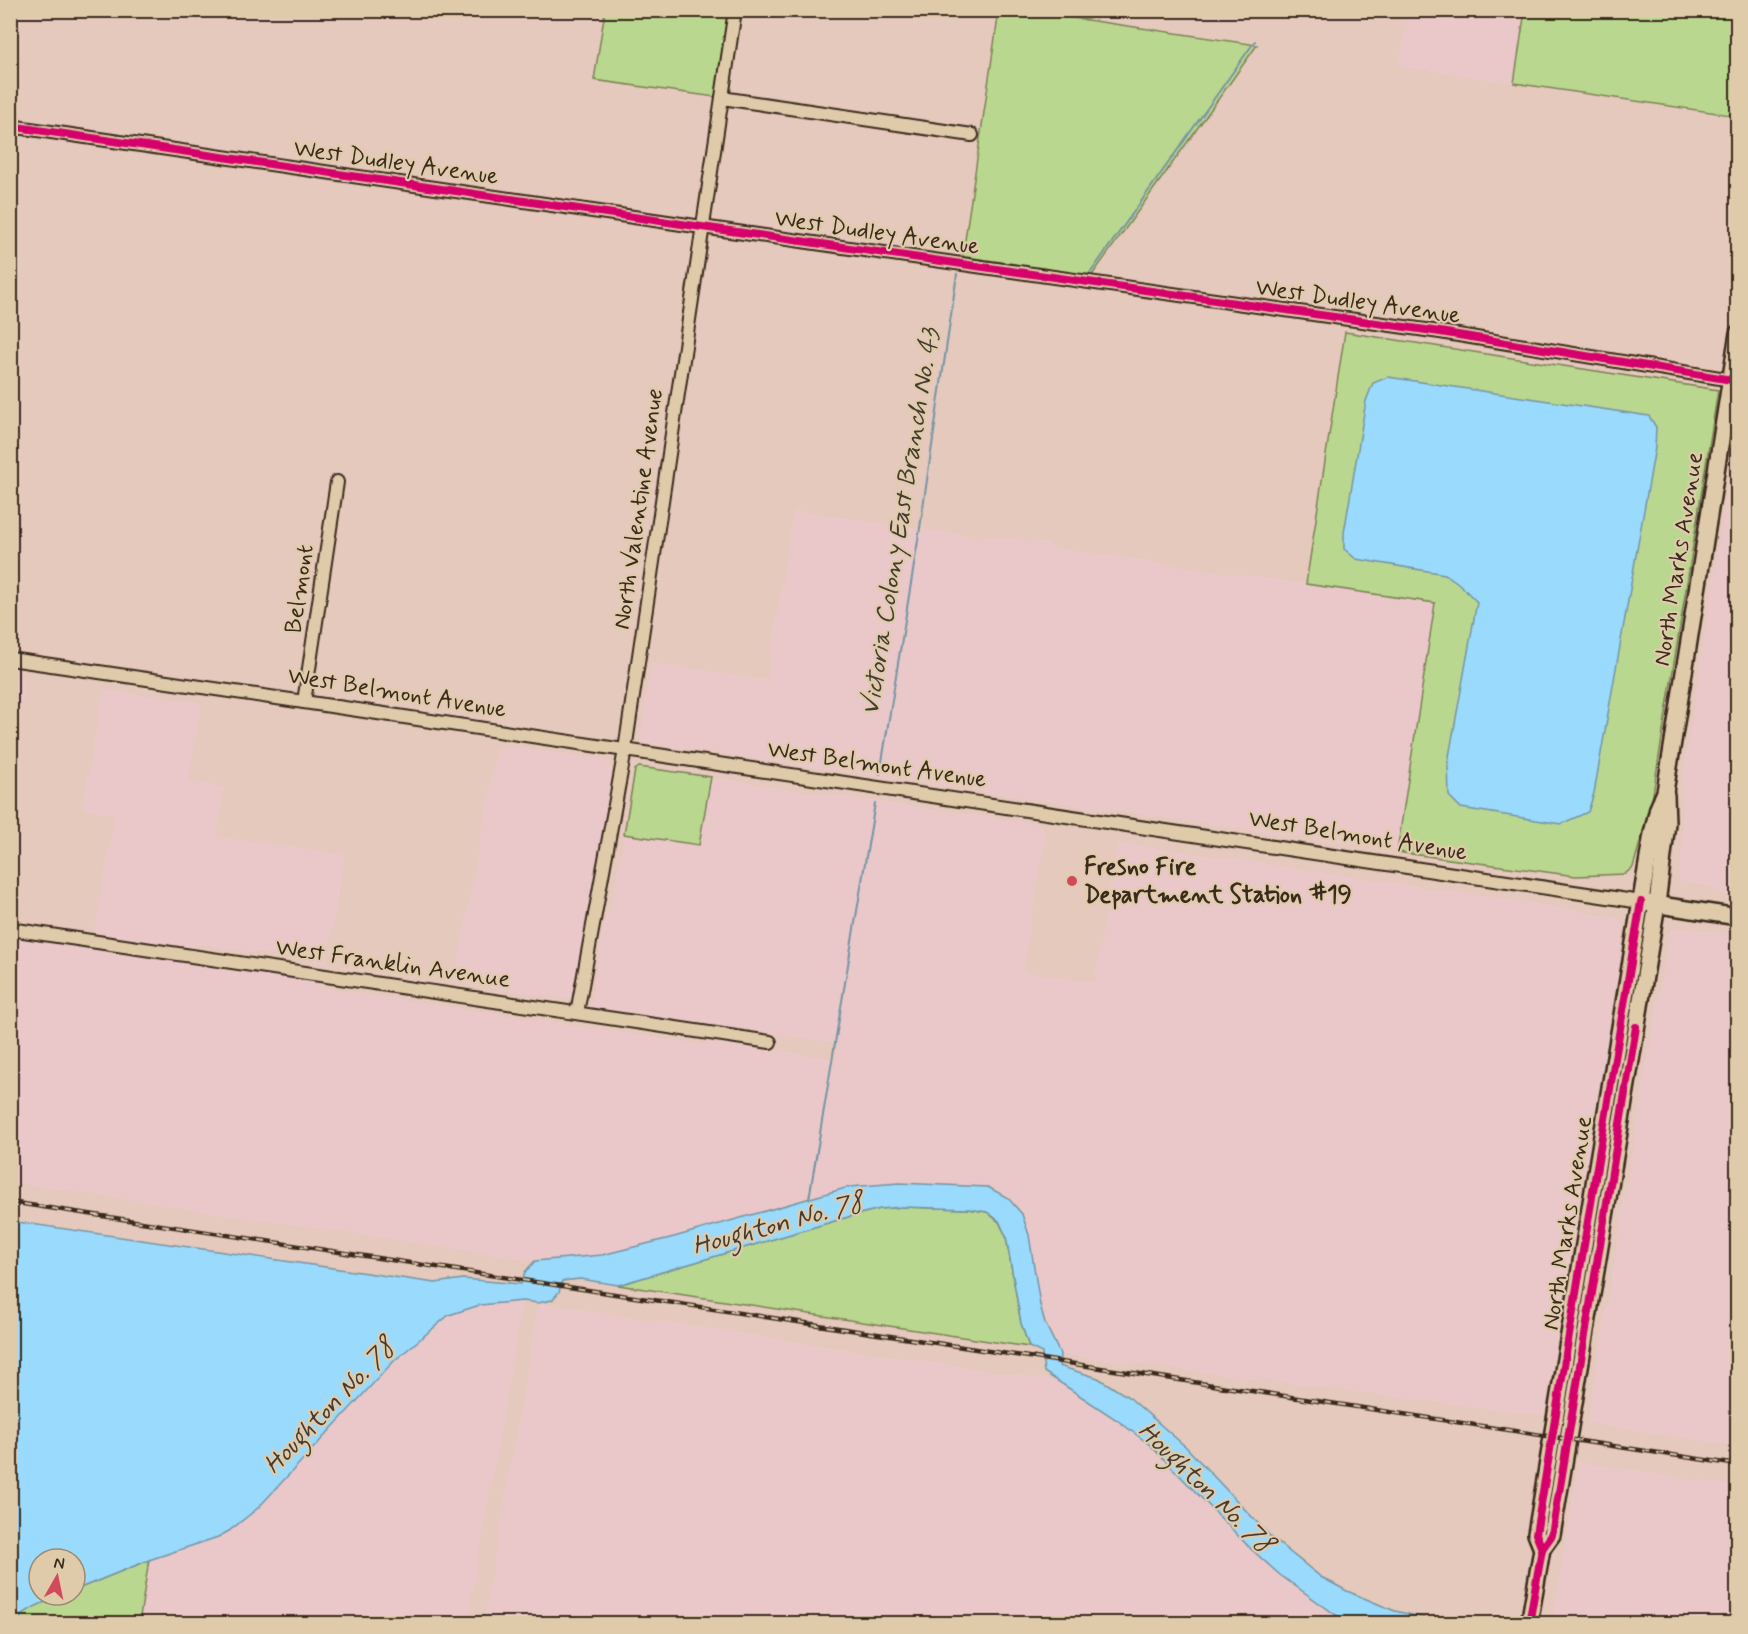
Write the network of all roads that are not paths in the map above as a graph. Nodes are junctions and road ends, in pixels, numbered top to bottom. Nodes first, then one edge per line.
1 (735, 10) edge
2 (722, 98) junction
3 (10, 126) edge
4 (972, 135) dead end
5 (702, 227) junction
6 (1737, 333) edge
7 (1734, 380) edge
8 (337, 482) dead end
9 (10, 659) edge
10 (304, 702) junction
11 (625, 750) junction
12 (1665, 792) junction
13 (1641, 902) junction
14 (1657, 904) junction
15 (1737, 917) edge
16 (10, 929) edge
17 (578, 1013) junction
18 (770, 1042) dead end
19 (1542, 1549) junction
20 (1529, 1623) edge

1 - 2 street, North Valentine Avenue
2 - 4 street
2 - 5 street, North Valentine Avenue
3 - 5 street, West Dudley Avenue
5 - 7 street, West Dudley Avenue
5 - 11 street, North Valentine Avenue
6 - 7 main road, North Marks Avenue
7 - 12 main road, North Marks Avenue
8 - 10 street, Belmont
9 - 10 street, West Belmont Avenue
10 - 11 street, West Belmont Avenue
11 - 13 street, West Belmont Avenue
11 - 17 street, North Valentine Avenue
12 - 13 main road, North Marks Avenue
12 - 14 main road, North Marks Avenue
13 - 14 main road, West Belmont Avenue
13 - 19 main road, North Marks Avenue
14 - 15 main road, West Belmont Avenue
14 - 19 main road, North Marks Avenue
16 - 17 street, West Franklin Avenue
17 - 18 street, West Franklin Avenue
19 - 20 main road, North Marks Avenue

